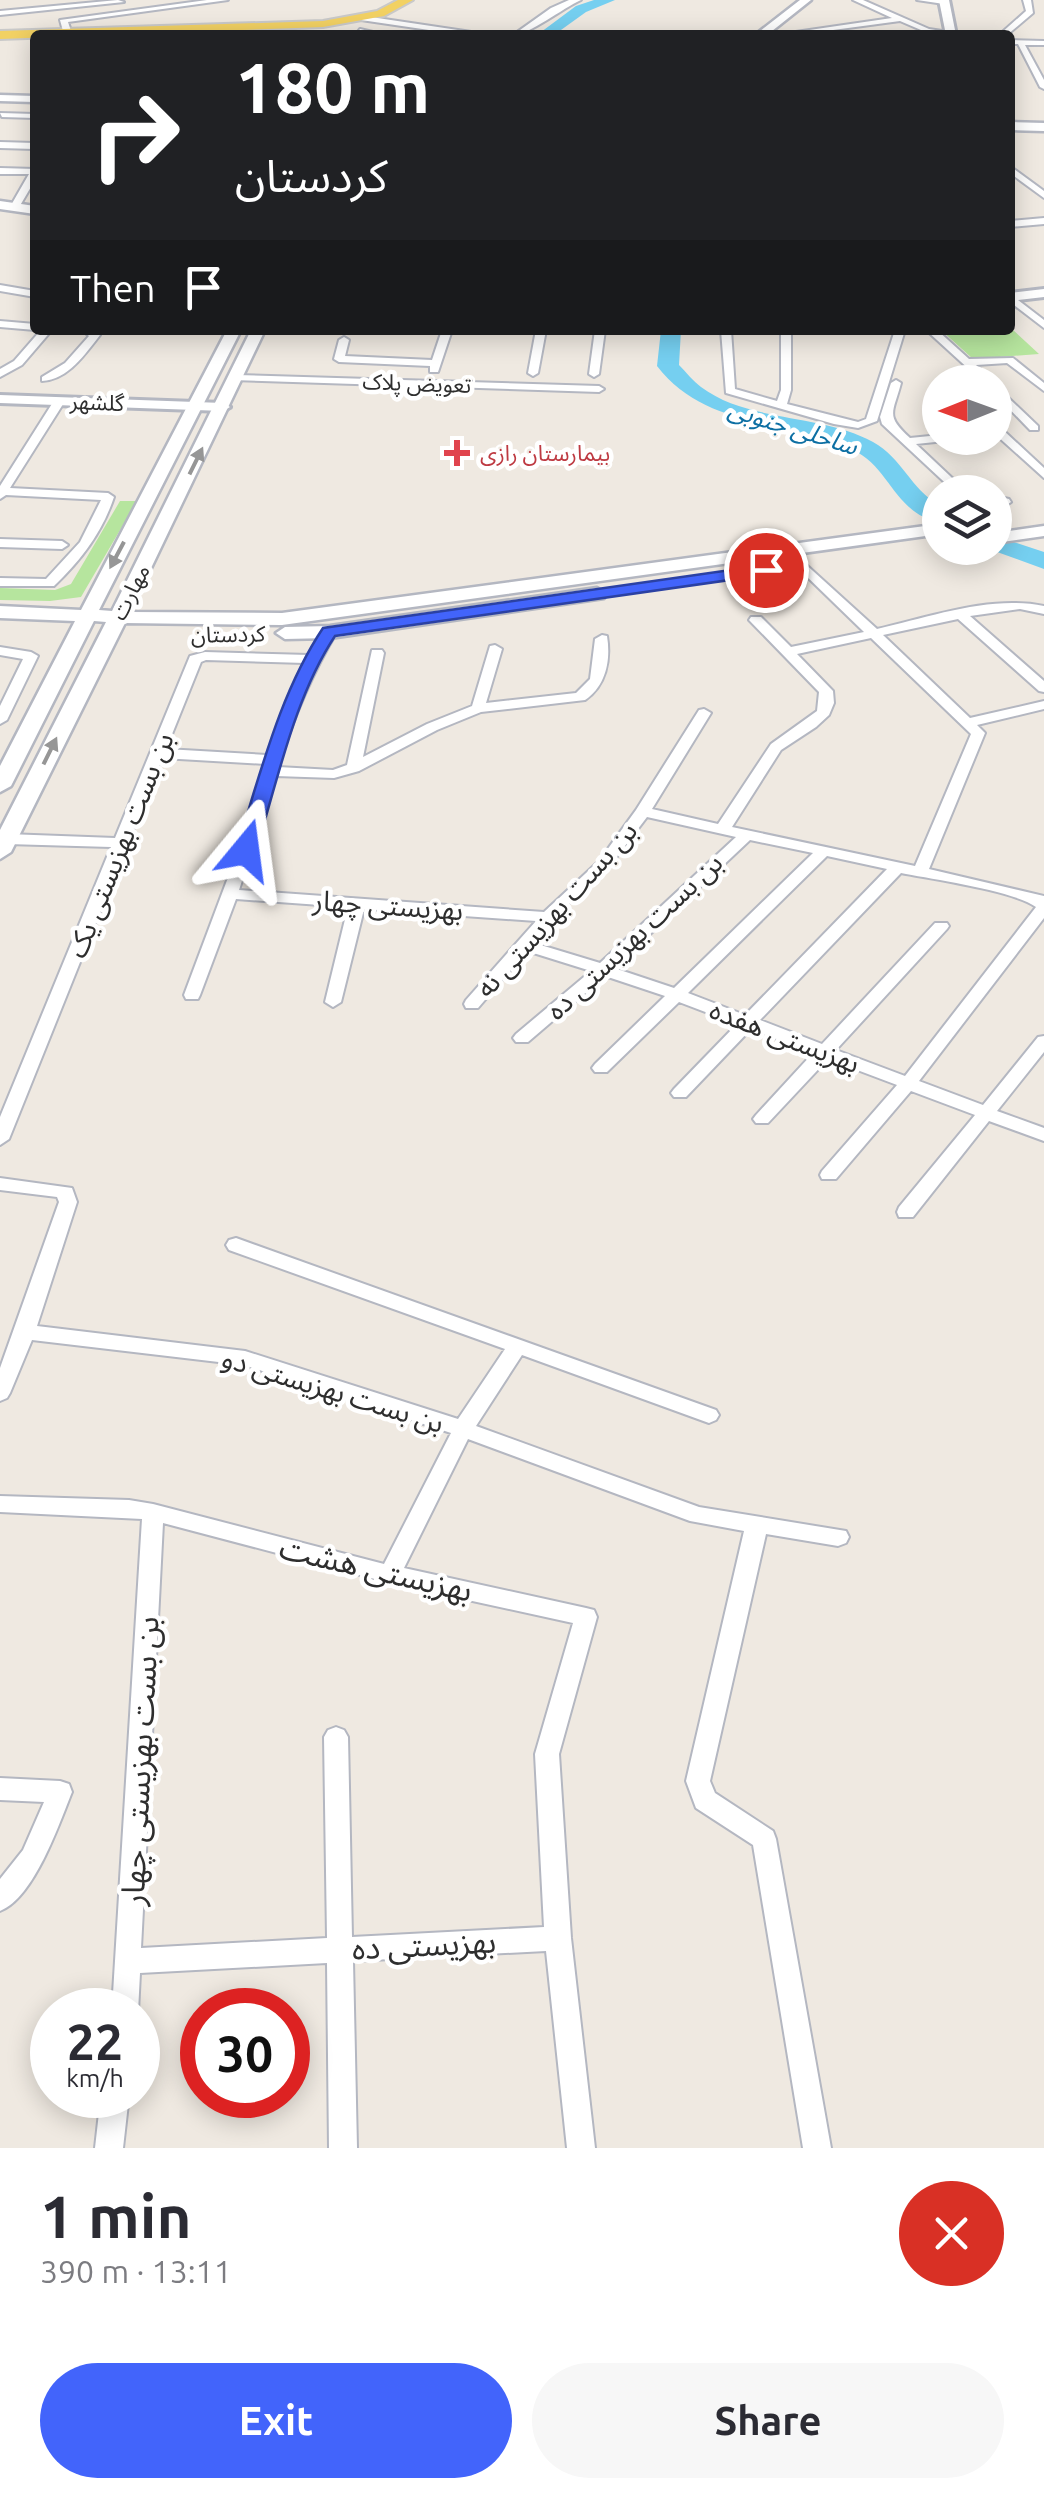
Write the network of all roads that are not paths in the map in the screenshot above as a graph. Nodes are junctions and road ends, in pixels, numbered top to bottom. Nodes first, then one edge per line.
1 (16, 0) edge
2 (140, 0) edge
3 (159, 0) edge
4 (224, 0) edge
5 (391, 0) edge
6 (407, 0) edge
7 (554, 0) edge
8 (857, 0) edge
9 (921, 0) edge
10 (1027, 0) edge
11 (203, 1) edge
12 (572, 1) edge
13 (801, 1) edge
14 (944, 1) edge
15 (80, 3) edge
16 (170, 8) junction
17 (1030, 11) junction
18 (1044, 12) edge
19 (15, 19) edge
20 (900, 19) junction
21 (49, 21) dead end
22 (1016, 22) junction
23 (359, 24) edge
24 (1038, 25) dead end
25 (66, 26) junction
26 (298, 28) edge
27 (832, 28) junction
28 (171, 30) edge
29 (261, 30) edge
30 (437, 30) edge
31 (524, 30) edge
32 (766, 30) edge
33 (817, 30) edge
34 (836, 30) edge
35 (928, 30) edge
36 (950, 30) edge
37 (1007, 30) edge
38 (0, 33) edge
39 (1015, 42) edge
40 (1044, 42) edge
41 (1015, 61) edge
42 (1029, 61) junction
43 (1044, 86) edge
44 (0, 98) edge
45 (14, 98) junction
46 (30, 99) edge
47 (1, 116) edge
48 (30, 116) edge
49 (1015, 124) edge
50 (1044, 125) edge
51 (0, 145) edge
52 (30, 146) edge
53 (0, 171) edge
54 (30, 172) edge
55 (1015, 173) edge
56 (1044, 177) edge
57 (1022, 178) junction
58 (30, 182) edge
59 (1044, 195) edge
60 (17, 208) edge
61 (1044, 222) edge
62 (1015, 224) edge
63 (0, 288) edge
64 (30, 293) edge
65 (1044, 293) edge
66 (1015, 296) edge
67 (1015, 301) edge
68 (0, 324) edge
69 (30, 326) edge
70 (1044, 326) edge
71 (43, 335) edge
72 (95, 335) edge
73 (231, 335) edge
74 (256, 335) edge
75 (446, 335) edge
76 (538, 335) edge
77 (599, 335) edge
78 (726, 335) edge
79 (786, 335) edge
80 (898, 335) edge
81 (911, 335) edge
82 (936, 335) edge
83 (344, 340) dead end
84 (966, 362) junction
85 (970, 365) edge
86 (533, 373) dead end
87 (0, 374) edge
88 (594, 374) dead end
89 (236, 378) junction
90 (46, 380) dead end
91 (1044, 388) edge
92 (599, 389) dead end
93 (0, 399) edge
94 (59, 401) junction
95 (1012, 403) edge
96 (781, 404) junction
97 (194, 406) junction
98 (223, 407) junction
99 (1039, 427) edge
100 (1012, 430) edge
101 (922, 440) edge
102 (906, 442) junction
103 (1012, 445) edge
104 (1044, 474) edge
105 (942, 475) edge
106 (1, 492) edge
107 (1044, 515) edge
108 (1012, 520) edge
109 (922, 531) edge
110 (1044, 531) edge
111 (1012, 536) edge
112 (0, 542) edge
113 (62, 545) dead end
114 (922, 548) edge
115 (802, 565) junction
116 (0, 582) edge
117 (1044, 610) edge
118 (0, 612) edge
119 (961, 616) junction
120 (756, 620) dead end
121 (81, 623) junction
122 (113, 625) junction
123 (0, 628) edge
124 (330, 632) junction
125 (876, 632) junction
126 (602, 638) dead end
127 (494, 649) dead end
128 (0, 650) edge
129 (788, 652) junction
130 (377, 653) dead end
131 (311, 659) junction
132 (1044, 688) edge
133 (1044, 705) edge
134 (478, 708) junction
135 (704, 714) dead end
136 (0, 720) edge
137 (971, 722) junction
138 (157, 753) junction
139 (271, 766) junction
140 (354, 768) junction
141 (0, 786) edge
142 (643, 812) junction
143 (722, 830) junction
144 (746, 835) junction
145 (121, 842) junction
146 (2, 843) edge
147 (824, 851) junction
148 (896, 869) junction
149 (920, 872) junction
150 (228, 894) junction
151 (357, 903) junction
152 (548, 917) junction
153 (941, 926) dead end
154 (524, 944) junction
155 (604, 969) junction
156 (676, 994) junction
157 (192, 995) dead end
158 (333, 1002) dead end
159 (472, 1004) dead end
160 (748, 1022) junction
161 (522, 1038) dead end
162 (1044, 1042) edge
163 (825, 1051) junction
164 (600, 1068) dead end
165 (908, 1083) junction
166 (680, 1092) dead end
167 (989, 1114) junction
168 (762, 1119) dead end
169 (1044, 1135) edge
170 (0, 1139) edge
171 (829, 1175) dead end
172 (0, 1184) edge
173 (906, 1212) dead end
174 (236, 1245) dead end
175 (25, 1332) junction
176 (518, 1345) junction
177 (0, 1393) edge
178 (709, 1415) dead end
179 (462, 1429) junction
180 (0, 1504) edge
181 (153, 1512) junction
182 (758, 1524) junction
183 (838, 1538) dead end
184 (390, 1574) junction
185 (336, 1737) dead end
186 (0, 1788) edge
187 (0, 1899) edge
188 (558, 1938) junction
189 (339, 1949) junction
190 (130, 1962) junction
191 (127, 1988) edge
192 (112, 2118) edge
193 (109, 2148) edge
194 (343, 2148) edge
195 (580, 2148) edge
196 (817, 2148) edge

1 - 19 street
2 - 15 street
3 - 16 street
4 - 11 street
5 - 23 main road
6 - 23 main road
7 - 12 street
8 - 20 street
9 - 14 street
10 - 17 street
11 - 16 street
12 - 31 street
13 - 32 main road
14 - 36 street
15 - 19 street
16 - 25 street
17 - 18 street
17 - 22 street
19 - 25 main road
19 - 38 main road
20 - 27 street
20 - 35 street
21 - 25 street
22 - 24 street
22 - 37 street
23 - 26 main road
23 - 26 main road
23 - 30 street
25 - 26 main road
25 - 28 main road
25 - 38 main road
26 - 29 main road
27 - 33 street
27 - 34 street
39 - 40 street
39 - 42 street
41 - 42 street
42 - 43 street
44 - 45 main road
45 - 46 main road
45 - 47 street
47 - 48 street
49 - 50 main road
51 - 52 street
53 - 54 street
55 - 57 street
56 - 57 street
57 - 59 street
58 - 60 street
61 - 62 street
63 - 64 street
65 - 66 street
67 - 70 street
68 - 69 street
71 - 87 street
72 - 90 street
73 - 97 main road, مهارت
74 - 89 main road, مهارت
75 - 83 street
76 - 86 street
77 - 88 street
78 - 96 street
79 - 96 street
80 - 96 street
81 - 102 street
82 - 84 street
84 - 85 street
84 - 91 street
89 - 92 street, تعویض پلاک
89 - 98 main road, مهارت
93 - 94 street, گلشهر
94 - 97 street, گلشهر
94 - 106 street
95 - 99 street
97 - 98 street, گلشهر
97 -> 121 main road, مهارت
122 -> 98 main road, مهارت
99 - 100 street
101 - 102 street
102 - 105 street
103 - 104 street
106 - 116 street
107 - 108 main road
109 - 122 main road, کردستان
110 - 111 main road
112 - 113 street
114 - 115 main road, کردستان
115 - 124 main road, کردستان
115 - 125 street
117 - 119 street
118 - 121 main road
119 - 125 street
119 - 132 street
120 - 129 street
121 - 122 main road
121 - 123 main road
121 - 141 main road, مهارت
122 - 124 main road, کردستان
146 -> 122 main road, مهارت
124 - 131 street
125 - 129 street
125 - 137 street
126 - 134 street
127 - 134 street
128 - 136 street
129 - 143 street
130 - 140 street
131 - 138 street, بن بست بهزیستی یک
131 - 139 street
133 - 137 street
134 - 140 street
135 - 142 street, بن بست بهزیستی نه
137 - 149 street
138 - 139 street
138 - 145 street, بن بست بهزیستی یک
139 - 140 street
139 - 150 street
142 - 143 street
142 - 152 street, بن بست بهزیستی نه
143 - 144 street
144 - 147 street
144 - 155 street, بن بست بهزیستی ده
145 - 146 street
145 - 170 street, بن بست بهزیستی یک
147 - 148 street
147 - 156 street
148 - 149 street
148 - 160 street
149 - 165 street
150 - 151 street, بهزیستی چهار
150 - 157 street
151 - 152 street, بهزیستی چهار
151 - 158 street
152 - 154 street, بن بست بهزیستی نه
153 - 163 street
154 - 155 street, بهزیستی هفده
154 - 159 street, بن بست بهزیستی نه
155 - 156 street, بهزیستی هفده
155 - 161 street, بن بست بهزیستی ده
156 - 160 street, بهزیستی هفده
156 - 164 street
160 - 163 street, بهزیستی هفده
160 - 166 street
162 - 167 street
163 - 165 street, بهزیستی هفده
163 - 168 street
165 - 167 street, بهزیستی هفده
165 - 171 street
167 - 169 street, بهزیستی هفده
167 - 173 street
172 - 175 street
174 - 176 street
175 - 177 street
175 - 179 street, بن بست بهزیستی دو
176 - 178 street
176 - 179 street
179 - 182 street, بن بست بهزیستی دو
179 - 184 street
180 - 181 street, بهزیستی هشت
181 - 184 street, بهزیستی هشت
181 - 190 street, بن بست بهزیستی چهار
182 - 183 street, بن بست بهزیستی دو
182 - 196 street
184 - 188 street, بهزیستی هشت
185 - 189 street
186 - 187 street
188 - 189 street, بهزیستی ده
188 - 195 street
189 - 190 street, بهزیستی ده
189 - 194 street
190 - 191 street, بن بست بهزیستی چهار
192 - 193 street

